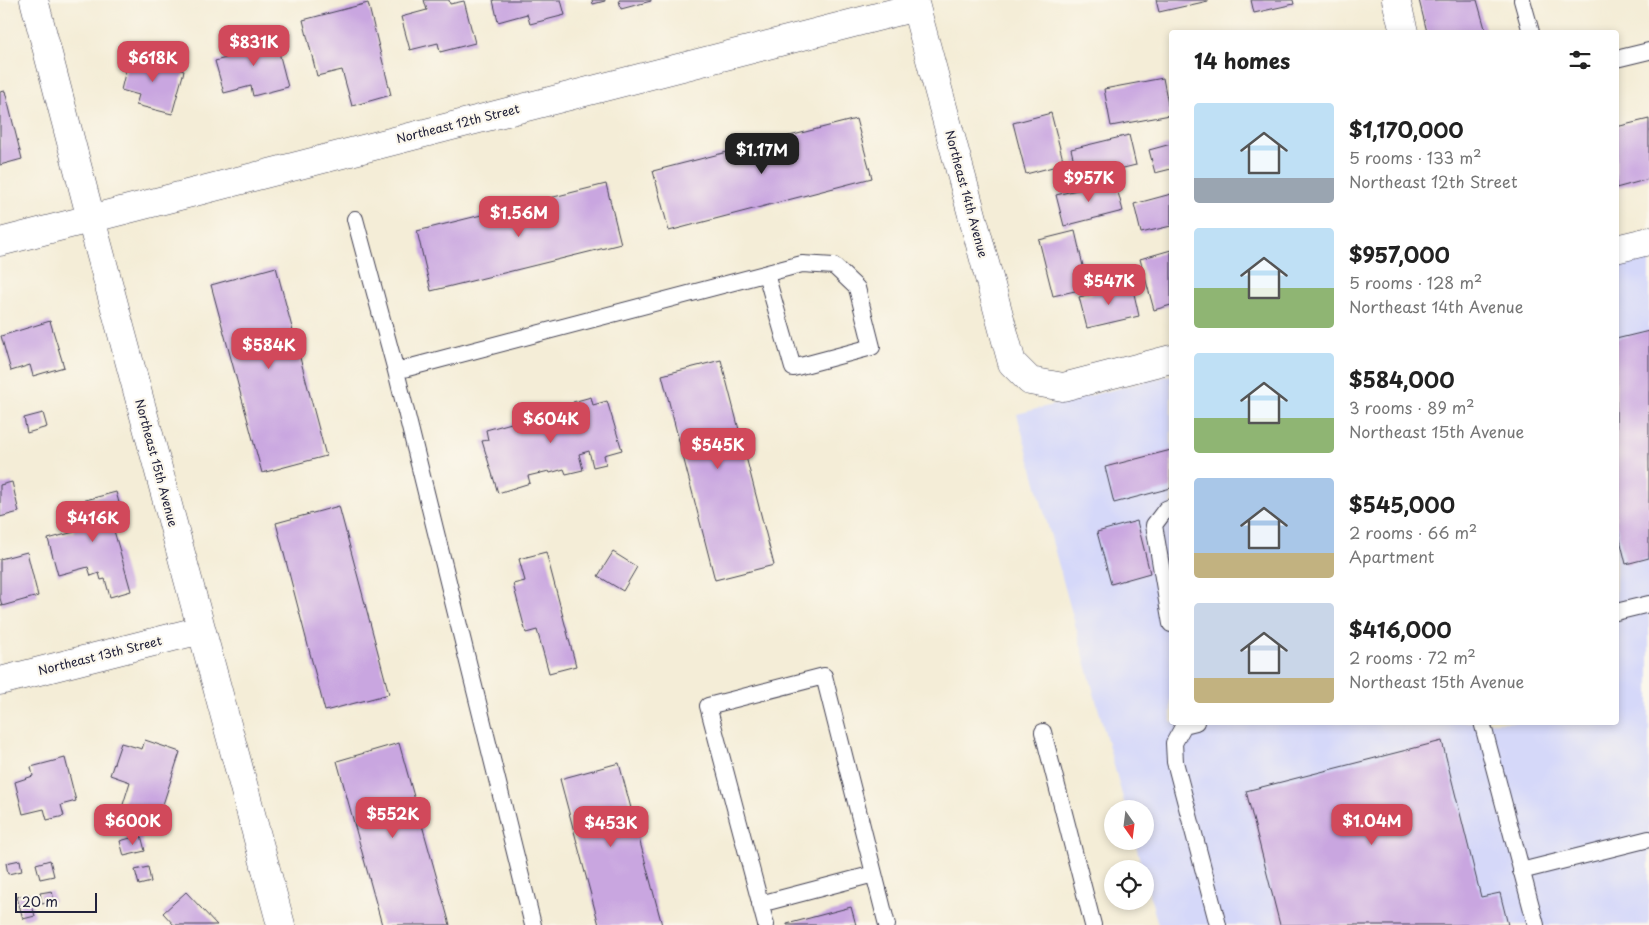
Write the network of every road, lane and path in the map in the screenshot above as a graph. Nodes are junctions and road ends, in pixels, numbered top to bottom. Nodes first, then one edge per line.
1 (34, 0) edge
2 (1396, 0) edge
3 (1522, 0) edge
4 (915, 4) edge
5 (1404, 30) edge
6 (1530, 30) edge
7 (1649, 50) edge
8 (1619, 58) edge
9 (90, 218) junction
10 (355, 219) dead end
11 (1649, 241) edge
12 (0, 242) edge
13 (1619, 248) edge
14 (766, 274) junction
15 (1169, 360) edge
16 (396, 371) junction
17 (1169, 508) edge
18 (1649, 604) edge
19 (1619, 611) edge
20 (1169, 612) edge
21 (201, 630) junction
22 (0, 681) edge
23 (1184, 725) edge
24 (1483, 725) edge
25 (1042, 732) dead end
26 (1649, 839) edge
27 (1521, 871) junction
28 (874, 874) junction
29 (760, 904) junction
30 (281, 925) edge
31 (532, 925) edge
32 (766, 925) edge
33 (887, 925) edge
34 (1094, 925) edge
35 (1218, 925) edge
36 (1536, 925) edge

1 - 9 street, Northeast 15th Avenue
2 - 5 street
3 - 6 lane
4 - 9 street, Northeast 12th Street
4 - 15 street, Northeast 14th Avenue
7 - 8 lane
9 - 12 street, Northeast 12th Street
9 - 21 street, Northeast 15th Avenue
10 - 16 lane
11 - 13 street
14 - 14 lane
14 - 16 lane
16 - 31 lane
17 - 20 lane
18 - 19 lane
21 - 22 street, Northeast 13th Street
21 - 30 street, Northeast 15th Avenue
23 - 35 lane
24 - 27 lane
25 - 34 lane
26 - 27 lane
27 - 36 lane
28 - 29 lane
28 - 29 lane
28 - 33 lane
29 - 32 lane

